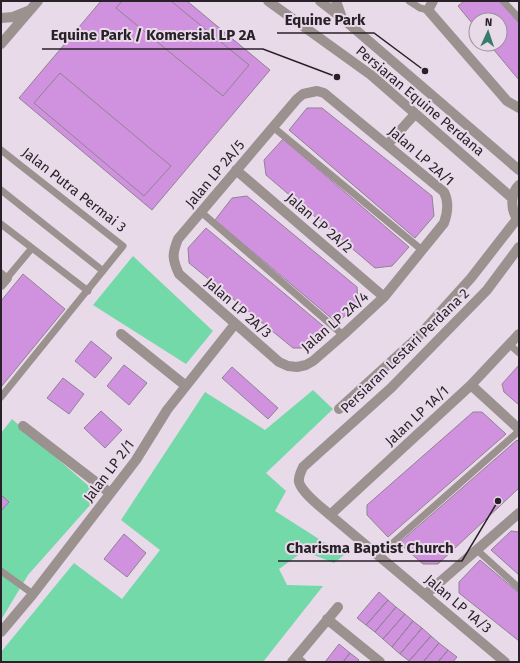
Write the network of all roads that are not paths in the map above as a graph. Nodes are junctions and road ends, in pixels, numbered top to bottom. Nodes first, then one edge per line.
1 (38, 1) edge
2 (268, 1) edge
3 (320, 1) edge
4 (336, 1) edge
5 (409, 1) edge
6 (503, 1) edge
7 (431, 5) edge
8 (30, 10) junction
9 (1, 18) edge
10 (342, 18) junction
11 (519, 18) edge
12 (3, 39) edge
13 (297, 99) joint
14 (519, 108) edge
15 (415, 114) junction
16 (273, 127) junction
17 (387, 145) junction
18 (1, 150) edge
19 (236, 170) junction
20 (519, 170) edge
21 (519, 185) edge
22 (1, 190) edge
23 (512, 198) junction
24 (201, 212) junction
25 (518, 220) edge
26 (1, 224) edge
27 (519, 247) edge
28 (32, 248) junction
29 (422, 250) junction
30 (103, 271) junction
31 (179, 274) joint
32 (3, 279) edge
33 (88, 291) junction
34 (384, 297) junction
35 (235, 324) junction
36 (121, 334) dead end
37 (519, 334) edge
38 (343, 335) junction
39 (509, 344) junction
40 (519, 353) edge
41 (279, 362) joint
42 (471, 385) junction
43 (186, 386) junction
44 (1, 397) edge
45 (339, 409) dead end
46 (23, 426) dead end
47 (519, 430) edge
48 (303, 468) joint
49 (110, 493) junction
50 (519, 513) edge
51 (330, 515) junction
52 (477, 550) junction
53 (378, 556) junction
54 (1, 571) edge
55 (519, 588) edge
56 (33, 594) junction
57 (425, 595) junction
58 (338, 607) dead end
59 (328, 619) junction
60 (1, 632) edge
61 (297, 660) edge
62 (380, 662) edge
63 (505, 662) edge

1 - 8 street
2 - 15 street, Persiaran Equine Perdana
3 - 10 street, Persiaran Equine Perdana
4 - 10 street
5 - 7 lane
6 - 11 lane
7 - 14 street
8 - 9 street
8 - 12 street
10 - 20 street, Persiaran Equine Perdana
13 - 16 street, Jalan LP 2A/5
13 - 17 street, Jalan LP 2A/1
15 - 17 street
15 - 23 street, Persiaran Equine Perdana
16 - 19 street, Jalan LP 2A/5
16 - 29 lane
17 - 29 street, Jalan LP 2A/1
18 - 30 lane, Jalan Putra Permai 3
19 - 24 street, Jalan LP 2A/5
19 - 34 street, Jalan LP 2A/2
21 - 23 street
22 - 30 lane
23 - 25 street
24 - 31 street, Jalan LP 2A/5
24 - 38 lane
25 - 45 street, Persiaran Lestari Perdana 2
26 - 28 lane
27 - 48 street, Persiaran Lestari Perdana 2
28 - 32 lane
28 - 33 lane
29 - 34 street, Jalan LP 2A/1
30 - 33 lane, Jalan Putra Permai 3
31 - 35 street, Jalan LP 2A/3
33 - 44 lane, Jalan Putra Permai 3
34 - 38 street, Jalan LP 2A/4
35 - 41 street, Jalan LP 2A/3
35 - 43 street, Jalan LP 2/1
36 - 43 street
37 - 39 street, Jalan LP 1A/1
38 - 41 street, Jalan LP 2A/4
39 - 40 lane
39 - 42 street, Jalan LP 1A/1
42 - 47 street
42 - 51 street, Jalan LP 1A/1
43 - 49 street, Jalan LP 2/1
46 - 49 street
47 - 53 lane
48 - 51 street, Jalan LP 1A/3
49 - 56 street, Jalan LP 2/1
50 - 52 street
51 - 53 street, Jalan LP 1A/3
52 - 55 lane
52 - 57 street
53 - 57 street, Jalan LP 1A/3
54 - 56 lane
56 - 60 street, Jalan LP 2/1
57 - 63 street, Jalan LP 1A/3
58 - 59 street
59 - 61 street
59 - 62 street

